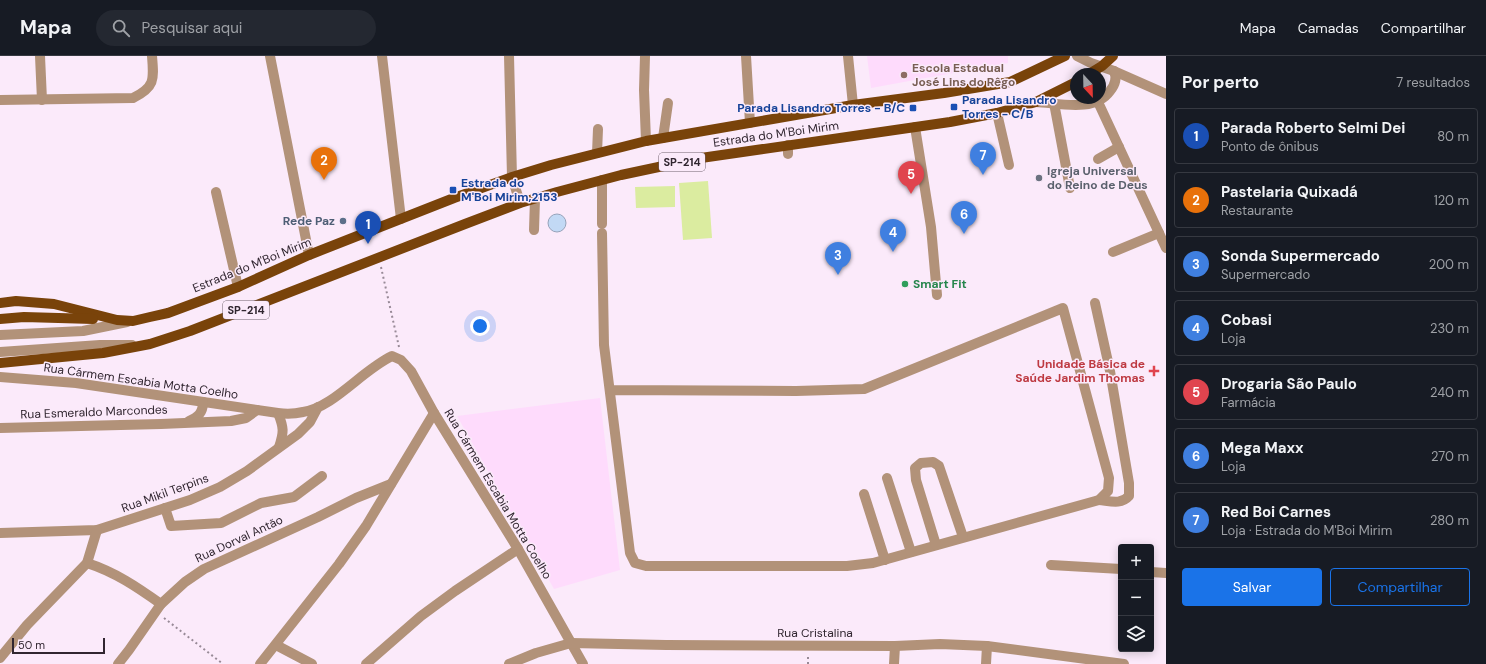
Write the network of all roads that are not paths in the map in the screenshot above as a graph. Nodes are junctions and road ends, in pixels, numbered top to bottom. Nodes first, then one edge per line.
1 (40, 56) edge
2 (152, 56) edge
3 (270, 56) edge
4 (382, 56) edge
5 (509, 56) edge
6 (645, 56) edge
7 (746, 56) edge
8 (848, 56) edge
9 (1077, 56) edge
10 (1113, 56) edge
11 (1061, 57) edge
12 (1102, 66) junction
13 (1099, 68) edge
14 (1114, 70) junction
15 (1070, 85) edge
16 (1166, 94) edge
17 (1106, 96) edge
18 (0, 100) edge
19 (42, 100) junction
20 (1036, 102) junction
21 (1054, 103) junction
22 (668, 104) dead end
23 (1088, 104) edge
24 (1099, 104) edge
25 (853, 105) junction
26 (997, 113) junction
27 (750, 123) junction
28 (915, 127) junction
29 (598, 129) dead end
30 (663, 138) junction
31 (646, 141) junction
32 (1119, 147) junction
33 (597, 153) junction
34 (1098, 159) dead end
35 (1009, 165) dead end
36 (512, 177) junction
37 (602, 180) junction
38 (1070, 188) dead end
39 (216, 192) dead end
40 (536, 199) junction
41 (520, 203) junction
42 (401, 219) junction
43 (534, 230) dead end
44 (1159, 233) junction
45 (1166, 248) edge
46 (1113, 252) dead end
47 (309, 255) junction
48 (238, 287) junction
49 (937, 295) dead end
50 (0, 303) edge
51 (1095, 303) dead end
52 (0, 319) edge
53 (117, 320) junction
54 (133, 321) junction
55 (0, 335) edge
56 (150, 344) junction
57 (0, 352) edge
58 (402, 360) joint
59 (0, 362) edge
60 (0, 377) edge
61 (610, 390) junction
62 (204, 402) junction
63 (318, 407) junction
64 (257, 410) junction
65 (278, 413) junction
66 (434, 413) junction
67 (188, 422) junction
68 (0, 428) edge
69 (279, 448) junction
70 (322, 476) dead end
71 (887, 478) dead end
72 (391, 484) junction
73 (864, 494) dead end
74 (1099, 500) junction
75 (165, 508) junction
76 (97, 530) junction
77 (0, 533) edge
78 (964, 537) junction
79 (936, 545) junction
80 (518, 549) junction
81 (911, 552) junction
82 (885, 560) junction
83 (87, 563) junction
84 (1051, 565) dead end
85 (1118, 569) edge
86 (1154, 572) edge
87 (1166, 574) edge
88 (158, 608) junction
89 (571, 643) junction
90 (276, 645) junction
91 (895, 646) junction
92 (987, 646) junction
93 (0, 658) edge
94 (118, 664) edge
95 (260, 664) edge
96 (312, 664) edge
97 (366, 664) edge
98 (509, 664) edge
99 (583, 664) edge
100 (894, 664) edge
101 (986, 664) edge
102 (1124, 664) edge

1 - 19 street
2 - 19 street
3 - 47 street
4 - 42 street
5 - 36 street
6 - 31 street
7 - 27 street
8 - 25 street
9 - 12 street
10 - 12 main road
11 - 25 main road, Estrada do M'Boi Mirim / SP-214
12 - 13 main road
12 - 14 street
14 - 16 street
14 - 17 street
15 - 20 main road, Estrada do M'Boi Mirim / SP-214
18 - 19 street
20 - 21 street
20 - 26 main road, Estrada do M'Boi Mirim / SP-214
21 - 23 street
21 - 38 street
22 - 30 street
24 - 32 street
25 - 27 main road, Estrada do M'Boi Mirim / SP-214
26 - 28 main road, Estrada do M'Boi Mirim / SP-214
26 - 35 street
27 - 30 main road, Estrada do M'Boi Mirim / SP-214
28 - 37 main road, Estrada do M'Boi Mirim / SP-214
28 - 49 street
29 - 33 street
30 - 31 main road, Estrada do M'Boi Mirim / SP-214
31 - 33 main road, Estrada do M'Boi Mirim / SP-214
32 - 34 street
32 - 44 street
33 - 36 main road, Estrada do M'Boi Mirim / SP-214
36 - 41 street
36 - 42 main road, Estrada do M'Boi Mirim / SP-214
37 - 40 main road, Estrada do M'Boi Mirim / SP-214
37 - 61 street
39 - 48 street
40 - 41 main road, Estrada do M'Boi Mirim / SP-214
40 - 43 street
41 - 56 main road, Estrada do M'Boi Mirim / SP-214
42 - 47 main road, Estrada do M'Boi Mirim / SP-214
44 - 45 street
44 - 46 street
47 - 48 main road, Estrada do M'Boi Mirim / SP-214
48 - 54 main road, Estrada do M'Boi Mirim / SP-214
50 - 53 main road, Estrada do M'Boi Mirim / SP-214
51 - 74 street
52 - 53 main road
53 - 54 main road, Estrada do M'Boi Mirim / SP-214
54 - 55 street
56 - 57 street
56 - 59 main road, Estrada do M'Boi Mirim / SP-214
58 - 63 street, Rua Mikil Terpins
58 - 66 street, Rua Cármem Escabia Motta Coelho
60 - 62 street, Rua Cármem Escabia Motta Coelho
61 - 74 street
61 - 82 street
62 - 64 street, Rua Cármem Escabia Motta Coelho
62 - 67 street
63 - 65 street, Rua Mikil Terpins
63 - 69 street, Rua Mikil Terpins
64 - 65 street, Rua Cármem Escabia Motta Coelho
64 - 67 street, Rua Esmeraldo Marcondes
65 - 69 street
66 - 72 street
66 - 80 street, Rua Cármem Escabia Motta Coelho
67 - 68 street, Rua Esmeraldo Marcondes
69 - 75 street, Rua Mikil Terpins
70 - 75 street
71 - 81 street
72 - 88 street, Rua Dorval Antão
72 - 90 street
73 - 82 street
74 - 78 street
75 - 76 street, Rua Mikil Terpins
76 - 77 street
76 - 83 street
78 - 79 street
78 - 79 street
79 - 81 street
80 - 89 street, Rua Cármem Escabia Motta Coelho
80 - 97 street
81 - 82 street
83 - 88 street
83 - 93 street
84 - 85 street
86 - 87 street
88 - 94 street, Rua Dorval Antão
89 - 91 street, Rua Cristalina
89 - 98 street, Rua Cristalina
89 - 99 street, Rua Cármem Escabia Motta Coelho
90 - 95 street
90 - 96 street
91 - 92 street, Rua Cristalina
91 - 100 street
92 - 101 street
92 - 102 street, Rua Cristalina

